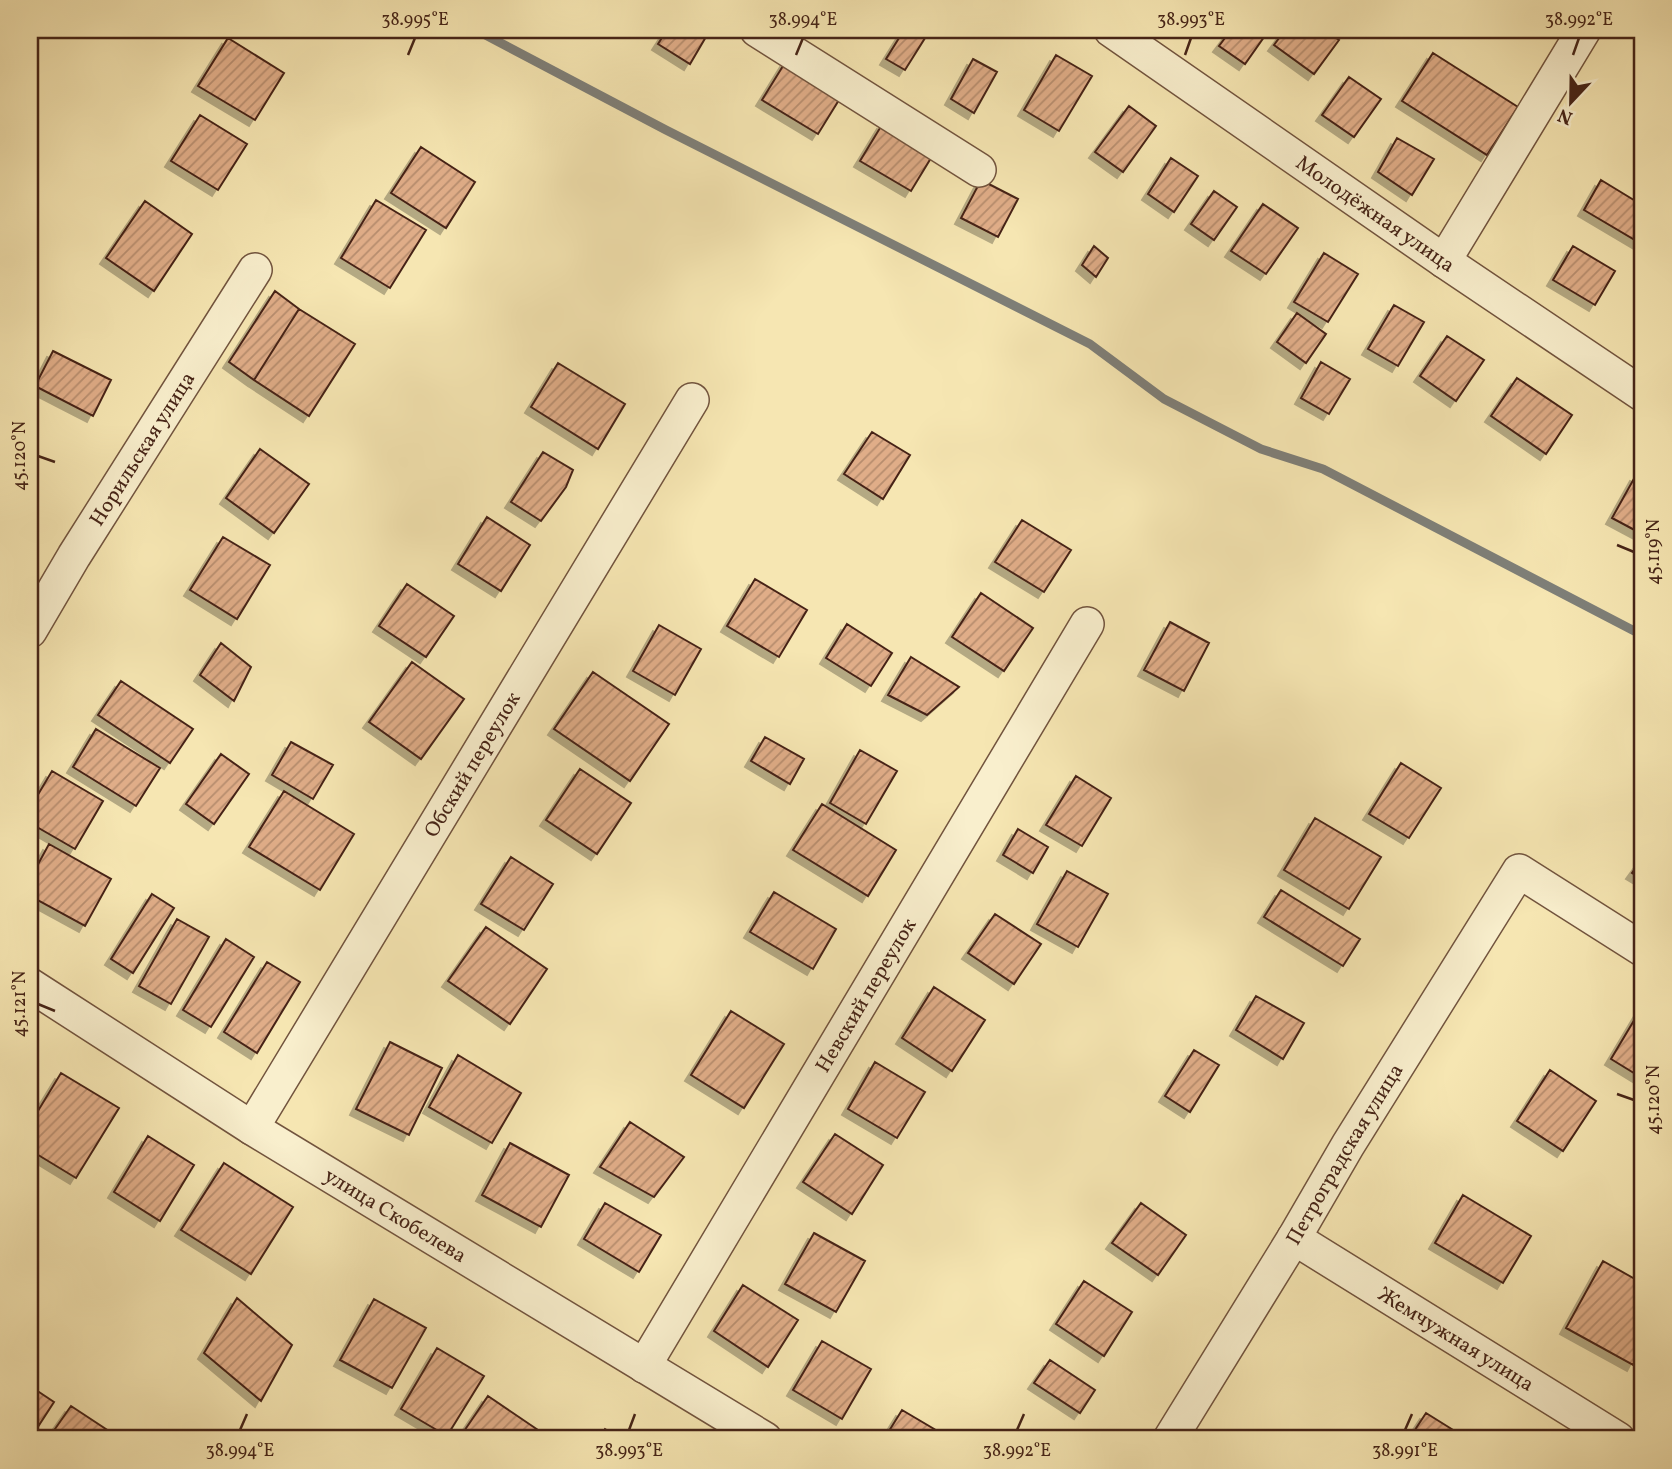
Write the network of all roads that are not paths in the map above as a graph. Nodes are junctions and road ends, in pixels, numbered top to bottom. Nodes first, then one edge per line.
1 (757, 30) edge
2 (1111, 30) edge
3 (1584, 30) edge
4 (979, 170) dead end
5 (1444, 261) junction
6 (255, 270) dead end
7 (1642, 394) edge
8 (692, 400) dead end
9 (1087, 624) dead end
10 (30, 631) edge
11 (1642, 949) edge
12 (30, 985) edge
13 (252, 1128) junction
14 (1294, 1238) junction
15 (644, 1366) junction
16 (765, 1439) edge
17 (1171, 1439) edge
18 (1618, 1439) edge

1 - 4 street
2 - 5 street, Молодёжная улица
3 - 5 street
5 - 7 street, Молодёжная улица
6 - 10 street, Норильская улица
8 - 13 street, Обский переулок
9 - 15 street, Невский переулок
11 - 14 street, Петроградская улица
12 - 13 street, улица Скобелева
13 - 15 street, улица Скобелева
14 - 17 street, Петроградская улица
14 - 18 street, Жемчужная улица
15 - 16 street, улица Скобелева

